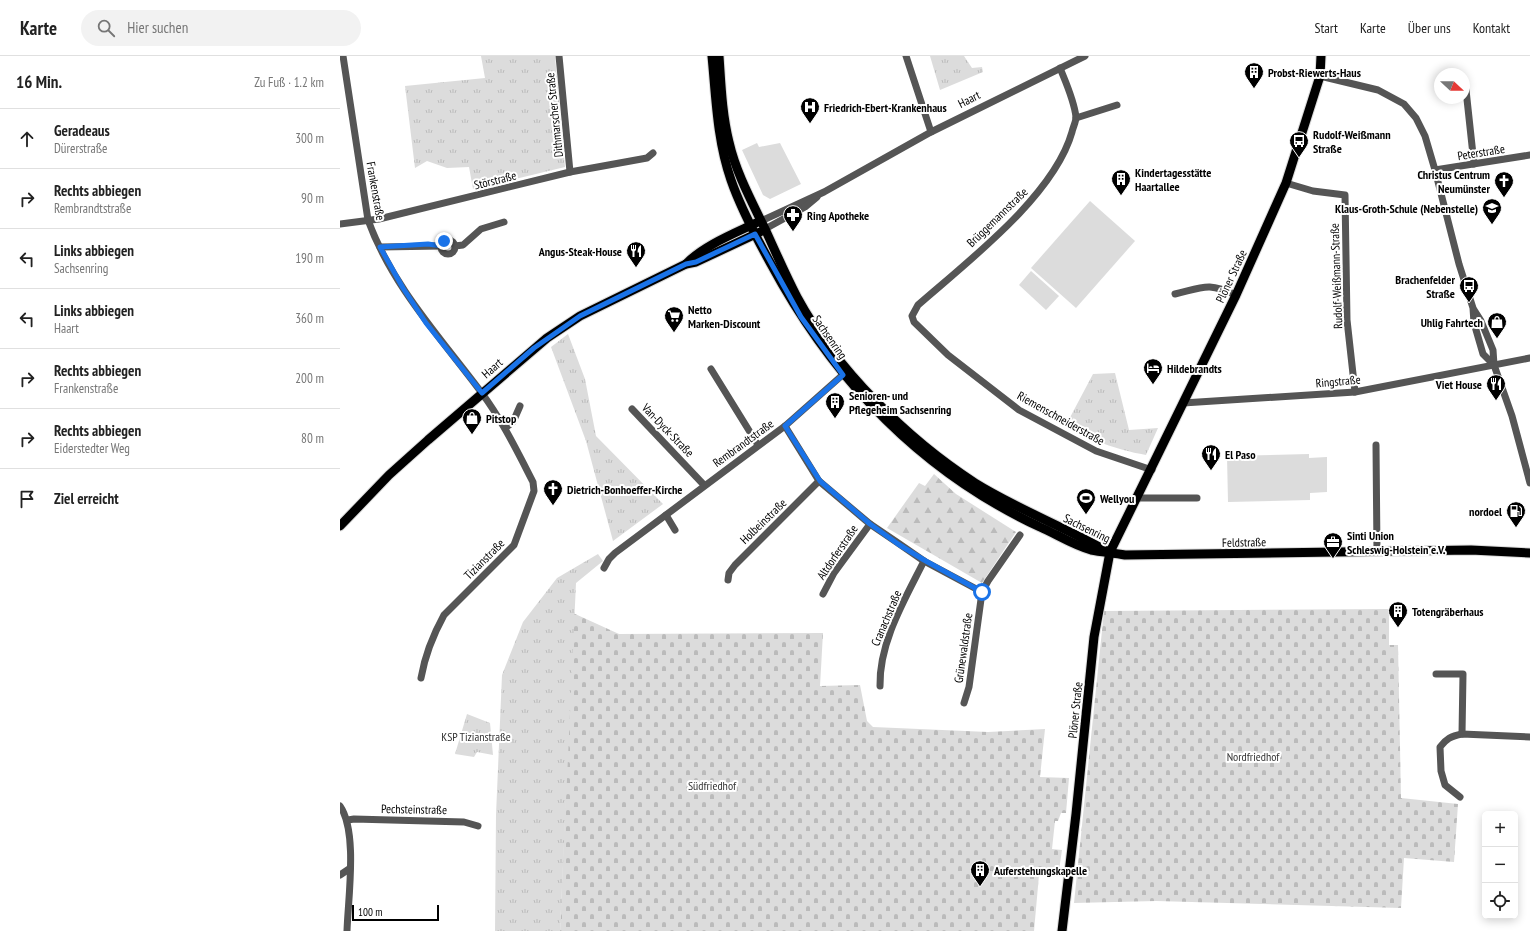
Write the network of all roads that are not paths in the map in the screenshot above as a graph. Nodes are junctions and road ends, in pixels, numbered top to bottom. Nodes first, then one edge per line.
1 (343, 56) edge
2 (559, 56) edge
3 (712, 56) edge
4 (719, 56) edge
5 (906, 56) edge
6 (1085, 56) edge
7 (1322, 56) edge
8 (1060, 68) junction
9 (1320, 76) junction
10 (1468, 104) edge
11 (1116, 105) dead end
12 (1076, 118) junction
13 (931, 132) junction
14 (653, 153) dead end
15 (1530, 155) edge
16 (1474, 164) junction
17 (1435, 170) junction
18 (570, 172) junction
19 (1286, 183) junction
20 (744, 210) junction
21 (368, 220) junction
22 (504, 222) dead end
23 (340, 224) edge
24 (763, 225) junction
25 (751, 226) junction
26 (755, 234) junction
27 (724, 238) junction
28 (380, 247) junction
29 (686, 264) junction
30 (1175, 294) dead end
31 (1236, 295) junction
32 (948, 355) joint
33 (1530, 358) edge
34 (1494, 365) junction
35 (711, 369) dead end
36 (846, 372) junction
37 (1355, 392) junction
38 (482, 393) junction
39 (1183, 403) junction
40 (520, 406) dead end
41 (632, 409) dead end
42 (785, 426) junction
43 (505, 428) junction
44 (758, 445) junction
45 (1376, 445) dead end
46 (1152, 470) junction
47 (820, 481) junction
48 (1530, 483) edge
49 (704, 485) junction
50 (1138, 498) junction
51 (1197, 498) dead end
52 (666, 515) junction
53 (870, 524) junction
54 (340, 526) edge
55 (675, 530) dead end
56 (1020, 535) dead end
57 (1110, 552) junction
58 (1377, 552) junction
59 (1530, 553) edge
60 (924, 560) junction
61 (604, 568) dead end
62 (728, 580) dead end
63 (982, 592) junction
64 (823, 594) dead end
65 (1436, 674) dead end
66 (420, 678) dead end
67 (880, 686) dead end
68 (964, 703) dead end
69 (1462, 734) junction
70 (1530, 737) edge
71 (1460, 798) dead end
72 (340, 806) edge
73 (348, 820) junction
74 (478, 826) dead end
75 (349, 869) junction
76 (340, 875) edge
77 (347, 931) edge
78 (1062, 931) edge

1 - 21 street, Frankenstraße
2 - 18 street, Dithmarscher Straße
3 - 20 main road, Sachsenring
4 - 24 main road, Sachsenring
5 - 13 street
6 - 8 street, Haart
7 - 9 main road, Plöner Straße
8 - 12 street, Brüggemannstraße
8 - 13 street, Haart
9 - 17 street
9 - 19 main road, Plöner Straße
10 - 16 street
11 - 12 street
12 - 32 street, Brüggemannstraße
13 - 24 street, Haart
14 - 18 street, Störstraße
15 - 16 street, Peterstraße
16 - 17 street, Peterstraße
17 - 34 street
18 - 21 street, Störstraße
19 - 31 main road, Plöner Straße
19 - 37 street, Rudolf-Weißmann-Straße
20 - 25 main road, Sachsenring
20 - 27 main road
21 - 23 street, Störstraße
21 - 28 street, Frankenstraße
22 - 28 street
24 - 25 main road, Haart
24 - 26 main road, Haart
24 - 36 main road, Sachsenring
25 - 26 main road, Sachsenring
25 - 27 main road, Haart
26 - 29 main road, Haart
26 - 36 main road, Sachsenring
27 - 29 main road, Haart
28 - 38 street, Frankenstraße
29 - 38 main road, Haart
30 - 31 street
31 - 39 main road, Plöner Straße
32 - 46 street, Riemenschneiderstraße
33 - 34 street, Ringstraße
34 - 37 street, Ringstraße
34 - 48 street
35 - 44 street
36 - 42 street, Rembrandtstraße
36 - 57 main road, Sachsenring
37 - 39 street, Ringstraße
38 - 43 street, Tizianstraße
38 - 54 main road, Haart
39 - 46 main road, Plöner Straße
40 - 43 street
41 - 49 street, Van-Dyck-Straße
42 - 44 street, Rembrandtstraße
42 - 47 street
43 - 66 street, Tizianstraße
44 - 49 street, Rembrandtstraße
45 - 58 street
46 - 50 main road, Plöner Straße
47 - 53 street
47 - 62 street, Holbeinstraße
49 - 52 street, Rembrandtstraße
50 - 51 street
50 - 57 main road, Plöner Straße
52 - 55 street
52 - 61 street, Rembrandtstraße
53 - 60 street
53 - 64 street, Altdorferstraße
56 - 63 street, Grünewaldstraße
57 - 58 main road, Feldstraße
57 - 78 main road, Plöner Straße
58 - 59 main road, Feldstraße
60 - 63 street
60 - 67 street, Cranachstraße
63 - 68 street, Grünewaldstraße
65 - 69 street
69 - 70 street
69 - 71 street
72 - 73 street
73 - 74 street, Pechsteinstraße
73 - 75 street
75 - 76 street
75 - 77 street

